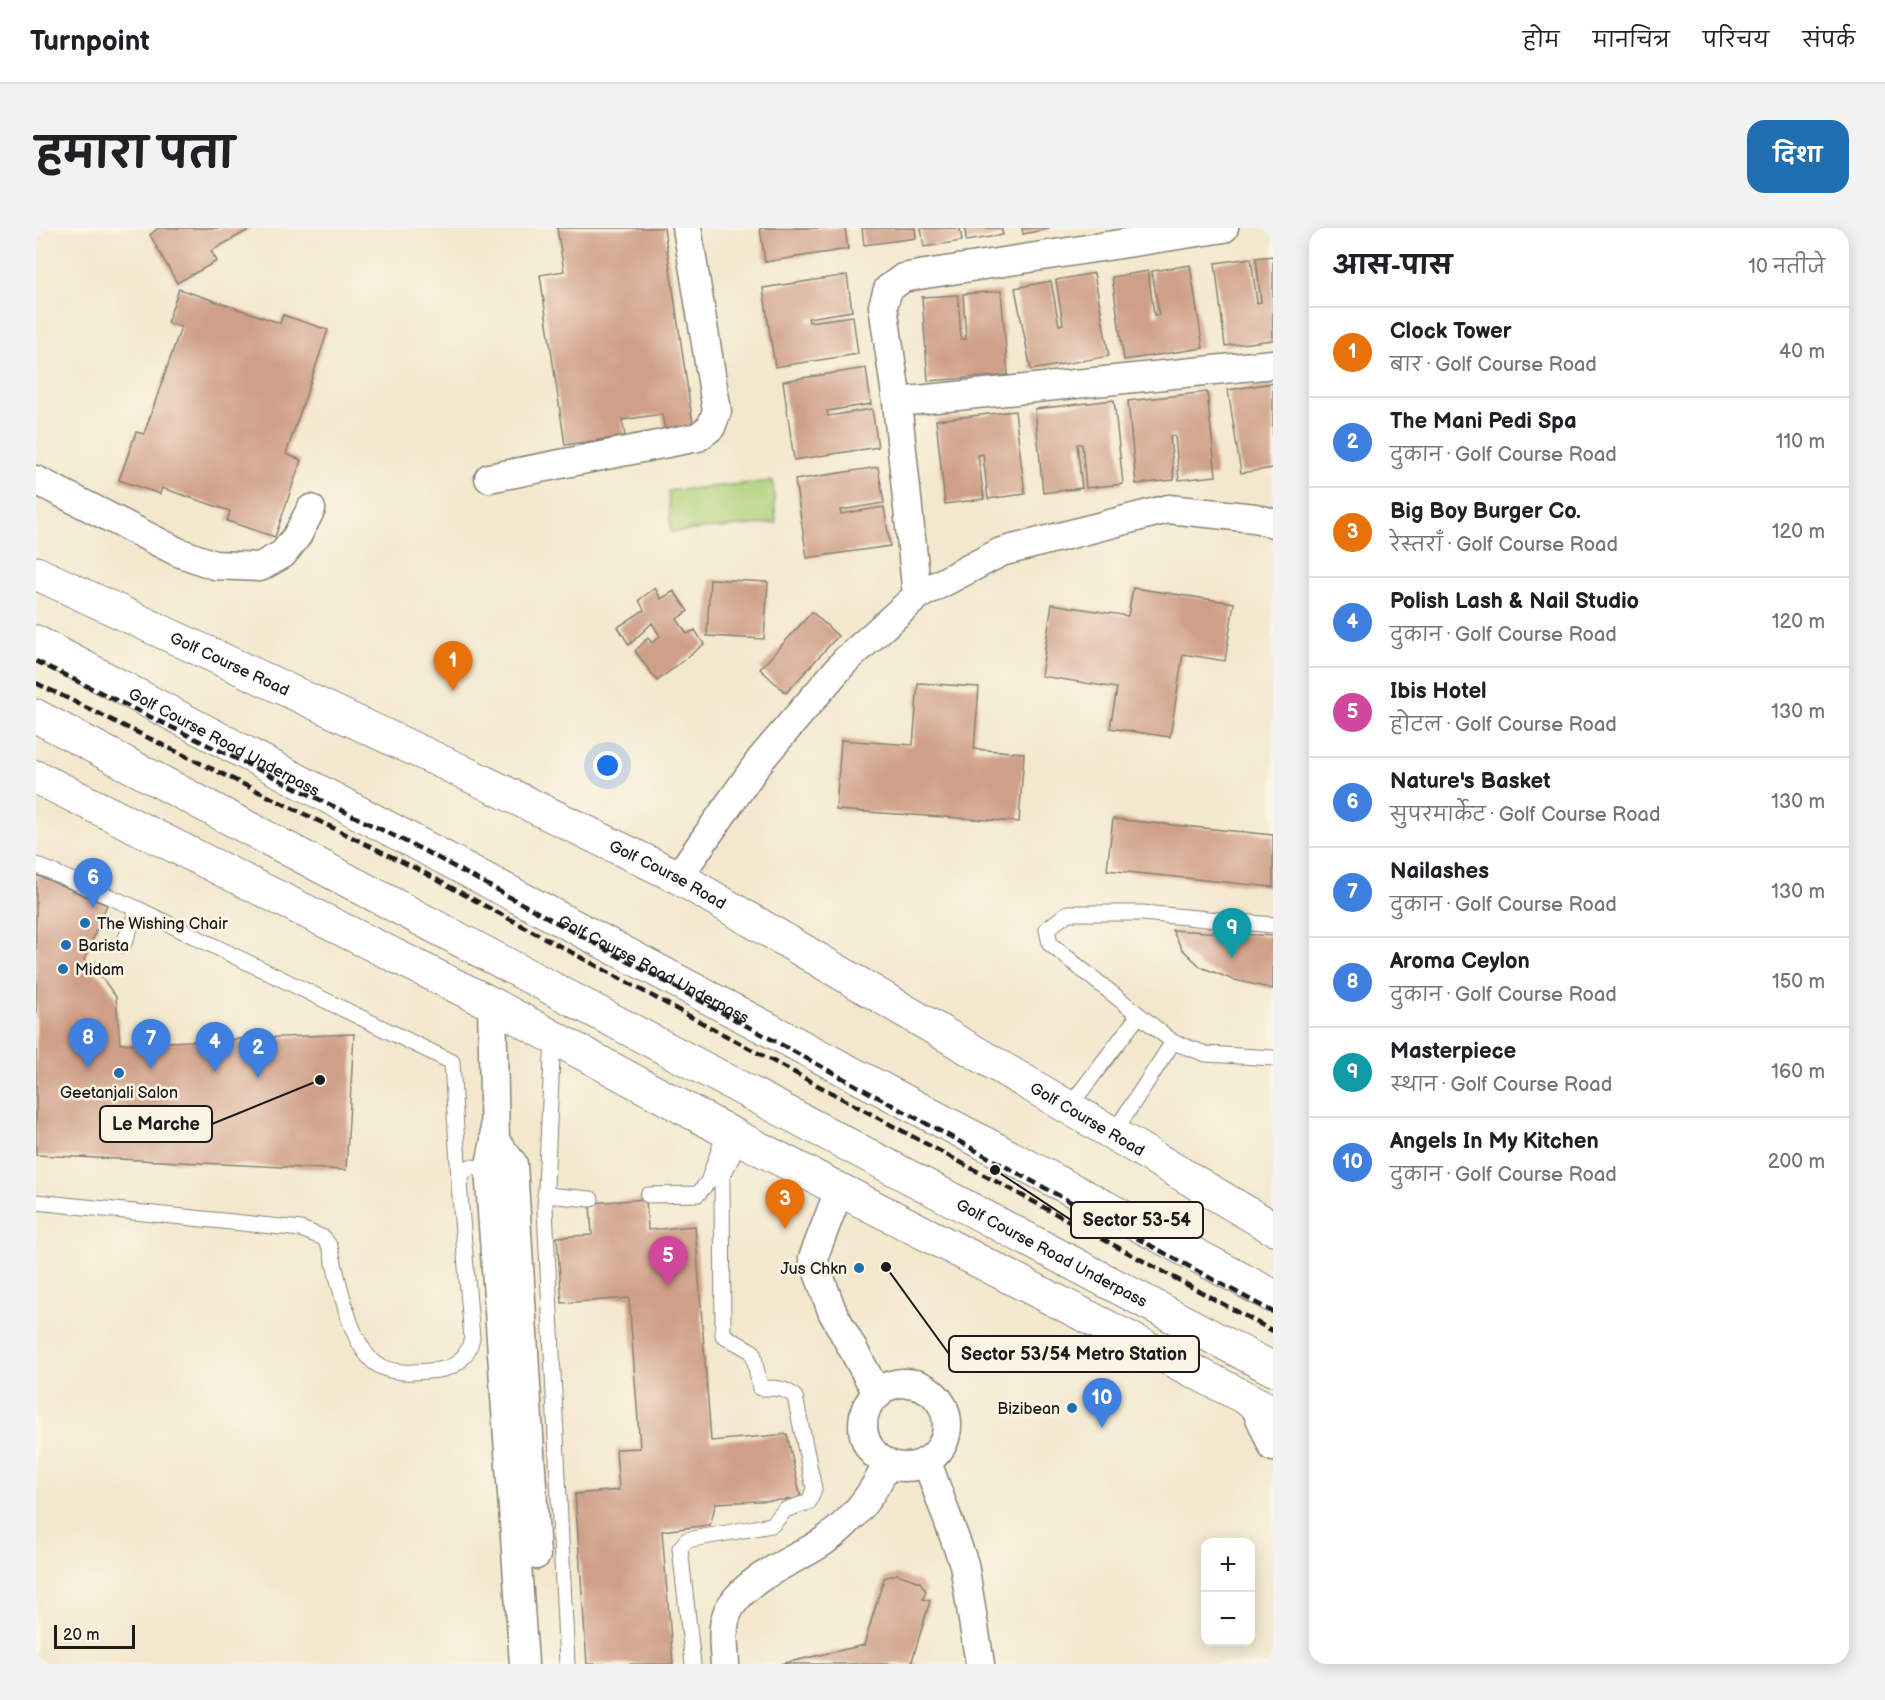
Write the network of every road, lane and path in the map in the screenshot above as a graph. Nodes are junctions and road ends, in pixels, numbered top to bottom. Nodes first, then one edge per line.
1 (687, 228) edge
2 (1224, 228) edge
3 (1273, 364) edge
4 (897, 402) junction
5 (489, 478) dead end
6 (36, 480) edge
7 (311, 509) dead end
8 (1273, 523) edge
9 (36, 573) edge
10 (917, 597) junction
11 (36, 642) edge
12 (36, 716) edge
13 (36, 777) edge
14 (36, 865) edge
15 (678, 877) junction
16 (138, 909) junction
17 (1273, 925) edge
18 (123, 945) dead end
19 (492, 1004) junction
20 (1138, 1015) junction
21 (553, 1036) junction
22 (1173, 1042) junction
23 (1273, 1058) edge
24 (1069, 1107) junction
25 (734, 1134) junction
26 (1113, 1134) junction
27 (495, 1141) junction
28 (489, 1169) junction
29 (459, 1184) junction
30 (840, 1188) junction
31 (545, 1195) junction
32 (648, 1196) dead end
33 (591, 1199) dead end
34 (36, 1202) edge
35 (1273, 1228) edge
36 (1273, 1296) edge
37 (1273, 1369) edge
38 (878, 1395) junction
39 (1262, 1406) edge
40 (1273, 1447) edge
41 (927, 1462) junction
42 (887, 1464) junction
43 (524, 1664) edge
44 (543, 1664) edge
45 (567, 1664) edge
46 (693, 1664) edge
47 (725, 1664) edge
48 (980, 1664) edge

1 - 5 street
2 - 4 street
3 - 4 street
4 - 10 street
6 - 7 street
8 - 10 street
9 - 15 main road, Golf Course Road
10 - 15 street
11 - 36 main road, Golf Course Road Underpass
12 - 37 main road, Golf Course Road Underpass
13 - 19 main road
14 - 16 lane
15 - 24 main road, Golf Course Road
16 - 18 lane
16 - 29 lane
17 - 20 lane
19 - 21 main road
19 - 27 street
20 - 22 lane
20 - 24 lane
21 - 25 main road
21 - 31 lane
22 - 23 lane
22 - 26 lane
24 - 26 main road, Golf Course Road
25 - 30 main road
25 - 32 lane
25 - 46 lane
26 - 35 main road, Golf Course Road
27 - 28 street
27 - 44 street
28 - 29 lane
28 - 43 street
29 - 34 lane
30 - 38 street
30 - 39 main road
31 - 33 lane
31 - 45 lane
38 - 41 street
38 - 42 street
39 - 40 street
41 - 42 street
41 - 48 street
42 - 47 street

